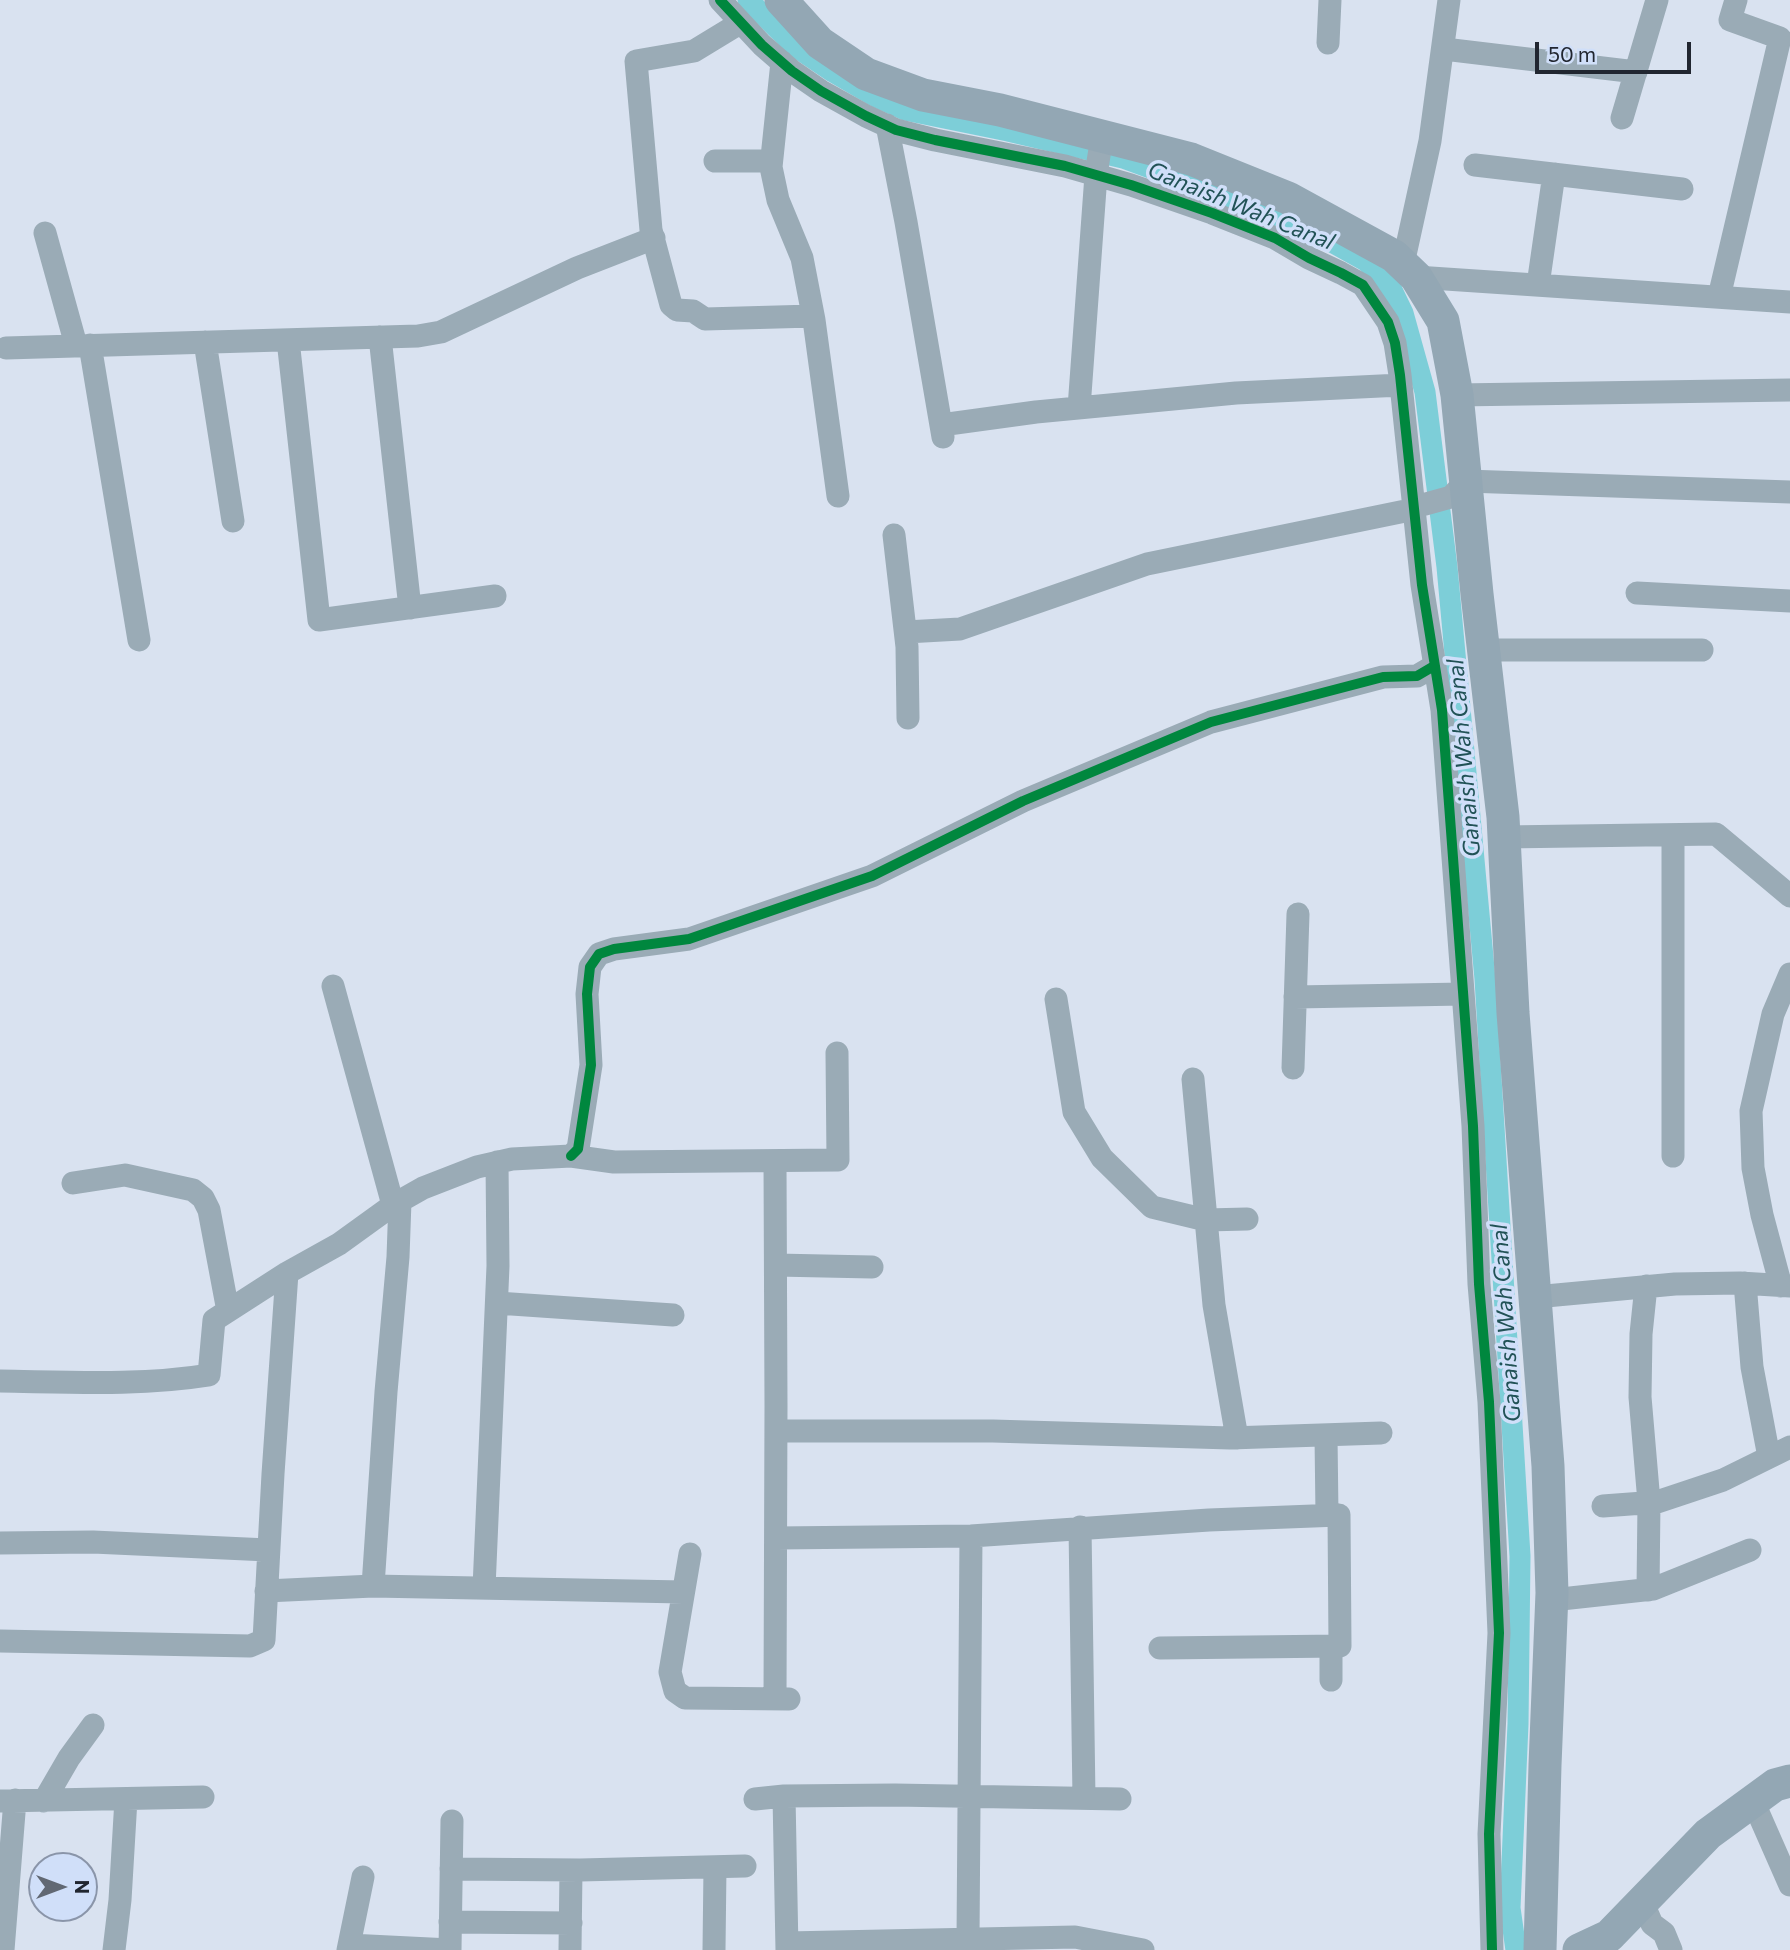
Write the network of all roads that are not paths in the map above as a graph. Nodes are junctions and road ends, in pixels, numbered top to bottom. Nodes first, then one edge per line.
1 (720, 0) edge
2 (1330, 0) edge
3 (1449, 0) edge
4 (1657, 0) edge
5 (1736, 0) edge
6 (790, 6) edge
7 (740, 23) junction
8 (1328, 43) dead end
9 (1784, 48) edge
10 (1444, 49) junction
11 (782, 62) junction
12 (1636, 72) junction
13 (1622, 118) dead end
14 (887, 125) junction
15 (1099, 155) junction
16 (715, 161) dead end
17 (771, 161) junction
18 (1475, 165) dead end
19 (1554, 174) junction
20 (1682, 189) dead end
21 (45, 233) dead end
22 (654, 238) junction
23 (1409, 271) junction
24 (1538, 285) junction
25 (1719, 297) junction
26 (1790, 302) edge
27 (813, 316) junction
28 (380, 337) junction
29 (288, 340) junction
30 (205, 342) junction
31 (83, 345) junction
32 (6, 348) dead end
33 (1401, 385) junction
34 (1790, 390) edge
35 (1457, 395) junction
36 (1079, 408) junction
37 (1459, 489) junction
38 (1790, 492) edge
39 (838, 496) dead end
40 (1419, 507) junction
41 (233, 521) dead end
42 (894, 535) dead end
43 (1637, 593) dead end
44 (495, 596) dead end
45 (1790, 601) edge
46 (410, 608) junction
47 (906, 632) junction
48 (139, 640) dead end
49 (1484, 650) junction
50 (1702, 650) dead end
51 (1434, 666) junction
52 (908, 718) dead end
53 (1673, 835) junction
54 (1504, 837) junction
55 (1790, 896) edge
56 (1298, 914) dead end
57 (1790, 974) edge
58 (333, 986) dead end
59 (1463, 994) junction
60 (1295, 997) junction
61 (1056, 999) dead end
62 (837, 1054) dead end
63 (1293, 1068) dead end
64 (1193, 1079) dead end
65 (571, 1156) junction
66 (1673, 1156) dead end
67 (497, 1162) junction
68 (775, 1162) junction
69 (73, 1183) dead end
70 (397, 1203) junction
71 (1247, 1219) dead end
72 (1206, 1220) junction
73 (776, 1265) junction
74 (872, 1266) dead end
75 (287, 1273) junction
76 (1745, 1283) junction
77 (1646, 1286) junction
78 (1786, 1286) edge
79 (1535, 1297) junction
80 (497, 1303) junction
81 (228, 1311) junction
82 (673, 1315) dead end
83 (0, 1381) edge
84 (776, 1432) junction
85 (1381, 1433) dead end
86 (1326, 1436) junction
87 (1237, 1438) junction
88 (1790, 1447) edge
89 (1769, 1457) junction
90 (1649, 1502) junction
91 (1603, 1506) dead end
92 (1327, 1516) junction
93 (1080, 1527) junction
94 (971, 1536) junction
95 (776, 1538) junction
96 (0, 1543) edge
97 (268, 1550) junction
98 (1751, 1550) dead end
99 (690, 1554) dead end
100 (373, 1586) junction
101 (484, 1588) junction
102 (1648, 1590) junction
103 (266, 1591) junction
104 (683, 1592) junction
105 (1552, 1600) junction
106 (0, 1641) edge
107 (1331, 1646) junction
108 (1160, 1648) dead end
109 (1331, 1680) dead end
110 (93, 1725) dead end
111 (1790, 1781) edge
112 (784, 1796) junction
113 (970, 1796) junction
114 (203, 1797) dead end
115 (1084, 1798) junction
116 (126, 1799) junction
117 (755, 1799) dead end
118 (1121, 1799) dead end
119 (8, 1801) edge
120 (44, 1801) junction
121 (1753, 1801) junction
122 (452, 1821) dead end
123 (746, 1866) dead end
124 (715, 1867) junction
125 (451, 1869) junction
126 (571, 1870) junction
127 (363, 1877) dead end
128 (1790, 1885) edge
129 (1642, 1901) junction
130 (450, 1922) junction
131 (571, 1923) junction
132 (968, 1940) junction
133 (787, 1946) edge
134 (348, 1948) edge
135 (1119, 1948) edge
136 (3, 1950) edge
137 (114, 1950) edge
138 (570, 1950) edge
139 (714, 1950) edge
140 (1143, 1950) edge
141 (1492, 1950) edge
142 (1540, 1950) edge
143 (1579, 1950) edge
144 (1671, 1950) edge

1 - 7 street
2 - 8 street
3 - 10 street
4 - 12 street
5 - 9 street
6 - 15 street
7 - 11 street
7 - 22 street
9 - 25 street
10 - 12 street
10 - 23 street
11 - 14 street
11 - 17 street
12 - 13 street
14 - 15 street
14 - 36 street
15 - 23 street
15 - 33 street
15 - 36 street
16 - 17 street
17 - 27 street
18 - 19 street
19 - 20 street
19 - 24 street
21 - 31 street
22 - 27 street
22 - 28 street
23 - 24 street
23 - 35 street
24 - 25 street
25 - 26 street
27 - 39 street
28 - 29 street
28 - 46 street
29 - 30 street
29 - 46 street
30 - 31 street
30 - 41 street
31 - 32 street
31 - 48 street
33 - 36 street
33 - 40 street
34 - 35 street
35 - 37 street
37 - 38 street
37 - 40 street
37 - 49 street
40 - 47 street
40 - 51 street
42 - 47 street
43 - 45 street
44 - 46 street
47 - 52 street
49 - 50 street
49 - 54 street
51 - 59 street
51 - 65 street
53 - 54 street
53 - 55 street
53 - 66 street
54 - 79 street
56 - 60 street
57 - 78 street
58 - 70 street
59 - 60 street
59 - 141 street
60 - 63 street
61 - 72 street
62 - 68 street
64 - 72 street
65 - 67 street
65 - 68 street
67 - 70 street
67 - 80 street
68 - 73 street
69 - 81 street
70 - 75 street
70 - 100 street
71 - 72 street
72 - 87 street
73 - 74 street
73 - 84 street
75 - 81 street
75 - 97 street
76 - 77 street
76 - 78 street
76 - 89 street
77 - 79 street
77 - 90 street
79 - 105 street
80 - 82 street
80 - 101 street
81 - 83 street
84 - 87 street
84 - 95 street
85 - 86 street
86 - 87 street
86 - 92 street
88 - 89 street
89 - 90 street
90 - 91 street
90 - 102 street
92 - 93 street
92 - 107 street
93 - 94 street
93 - 115 street
94 - 95 street
94 - 113 street
95 - 104 street
96 - 97 street
97 - 103 street
98 - 102 street
99 - 104 street
100 - 101 street
100 - 103 street
101 - 104 street
102 - 105 street
103 - 106 street
105 - 142 street
107 - 108 street
107 - 109 street
110 - 120 street
111 - 121 street
112 - 113 street
112 - 117 street
112 - 133 street
113 - 115 street
113 - 132 street
114 - 116 street
115 - 118 street
116 - 120 street
116 - 137 street
119 - 120 street
119 - 136 street
121 - 128 street
121 - 129 street
122 - 125 street
123 - 124 street
124 - 126 street
124 - 139 street
125 - 126 street
125 - 130 street
126 - 131 street
127 - 134 street
129 - 143 street
129 - 144 street
130 - 131 street
130 - 134 street
131 - 138 street
132 - 133 street
132 - 135 street
135 - 140 street

